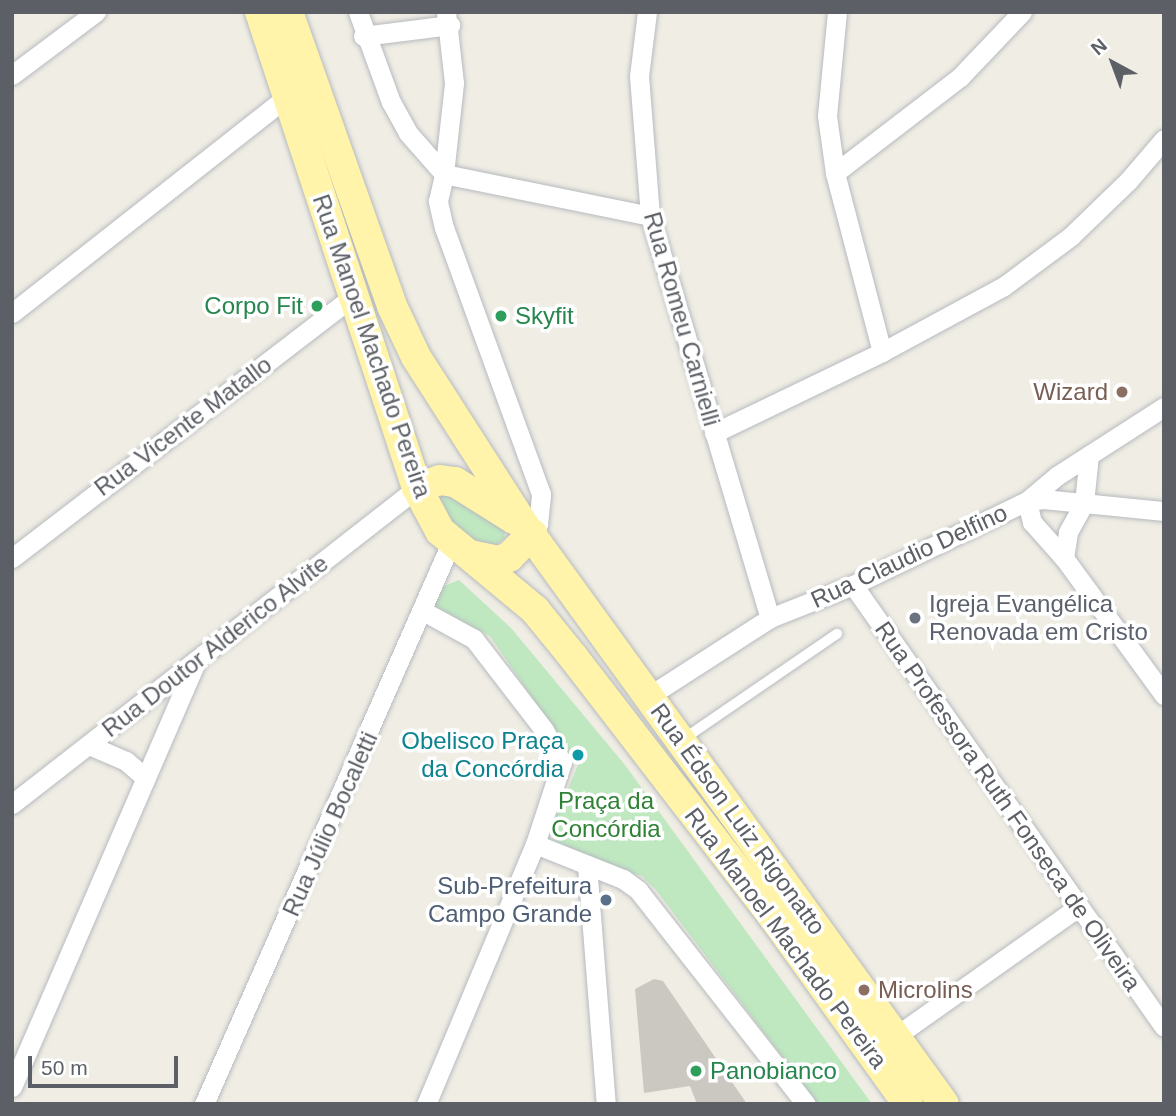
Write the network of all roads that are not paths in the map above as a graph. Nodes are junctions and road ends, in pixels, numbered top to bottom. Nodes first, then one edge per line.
1 (96, 12) edge
2 (260, 12) edge
3 (289, 12) edge
4 (358, 12) edge
5 (647, 12) edge
6 (836, 12) edge
7 (1022, 12) edge
8 (448, 19) edge
9 (363, 36) junction
10 (12, 75) edge
11 (286, 97) junction
12 (1164, 139) edge
13 (835, 173) junction
14 (444, 174) junction
15 (650, 216) junction
16 (355, 295) junction
17 (12, 313) edge
18 (883, 352) junction
19 (1164, 407) edge
20 (713, 433) junction
21 (1089, 455) junction
22 (417, 488) junction
23 (1027, 501) junction
24 (1084, 503) junction
25 (1164, 511) edge
26 (528, 529) junction
27 (461, 549) junction
28 (12, 558) edge
29 (1064, 558) junction
30 (853, 585) junction
31 (423, 611) junction
32 (770, 618) junction
33 (837, 634) dead end
34 (197, 657) junction
35 (598, 694) junction
36 (1164, 695) edge
37 (649, 696) junction
38 (682, 741) junction
39 (89, 745) junction
40 (143, 776) junction
41 (12, 804) edge
42 (535, 844) junction
43 (587, 865) junction
44 (1078, 907) junction
45 (1164, 1027) edge
46 (896, 1036) junction
47 (12, 1087) edge
48 (204, 1104) edge
49 (426, 1104) edge
50 (606, 1104) edge
51 (806, 1104) edge
52 (908, 1104) edge
53 (944, 1104) edge

1 - 10 street
2 - 11 main road, Rua Manoel Machado Pereira
3 - 26 main road, Rua Manoel Machado Pereira
4 - 9 street
5 - 15 street, Rua Romeu Carnielli
6 - 13 street
7 - 13 street
8 - 9 street
8 - 14 street
9 - 14 street
11 - 16 main road, Rua Manoel Machado Pereira
11 - 17 street
12 - 18 street
13 - 18 street
14 - 15 street
14 - 26 street
15 - 20 street, Rua Romeu Carnielli
16 - 22 main road, Rua Manoel Machado Pereira
16 - 28 street, Rua Vicente Matallo
18 - 20 street
19 - 21 street, Rua Claudio Delfino
20 - 32 street, Rua Romeu Carnielli
21 - 23 street, Rua Claudio Delfino
21 - 24 street
22 - 26 main road
22 - 27 main road, Rua Manoel Machado Pereira
22 - 34 street, Rua Doutor Alderico Alvite
23 - 24 street
23 - 29 street
23 - 30 street, Rua Claudio Delfino
24 - 25 street
24 - 29 street
26 - 27 main road
26 - 37 main road, Rua Édson Luiz Rigonatto
27 - 31 street, Rua Júlio Bocaletti
27 - 35 main road, Rua Manoel Machado Pereira
29 - 36 street
30 - 32 street, Rua Claudio Delfino
30 - 44 street, Rua Professora Ruth Fonseca de Oliveira
31 - 42 street
31 - 48 street, Rua Júlio Bocaletti
32 - 37 street, Rua Claudio Delfino
33 - 38 lane
34 - 39 street, Rua Doutor Alderico Alvite
34 - 40 street
35 - 37 main road
35 - 52 main road, Rua Manoel Machado Pereira
37 - 38 main road, Rua Édson Luiz Rigonatto
38 - 46 main road, Rua Édson Luiz Rigonatto
39 - 40 street
39 - 41 street, Rua Doutor Alderico Alvite
40 - 47 street
42 - 43 street
42 - 49 street
43 - 50 street
43 - 51 street
44 - 45 street, Rua Professora Ruth Fonseca de Oliveira
44 - 46 street
46 - 53 main road, Rua Édson Luiz Rigonatto

